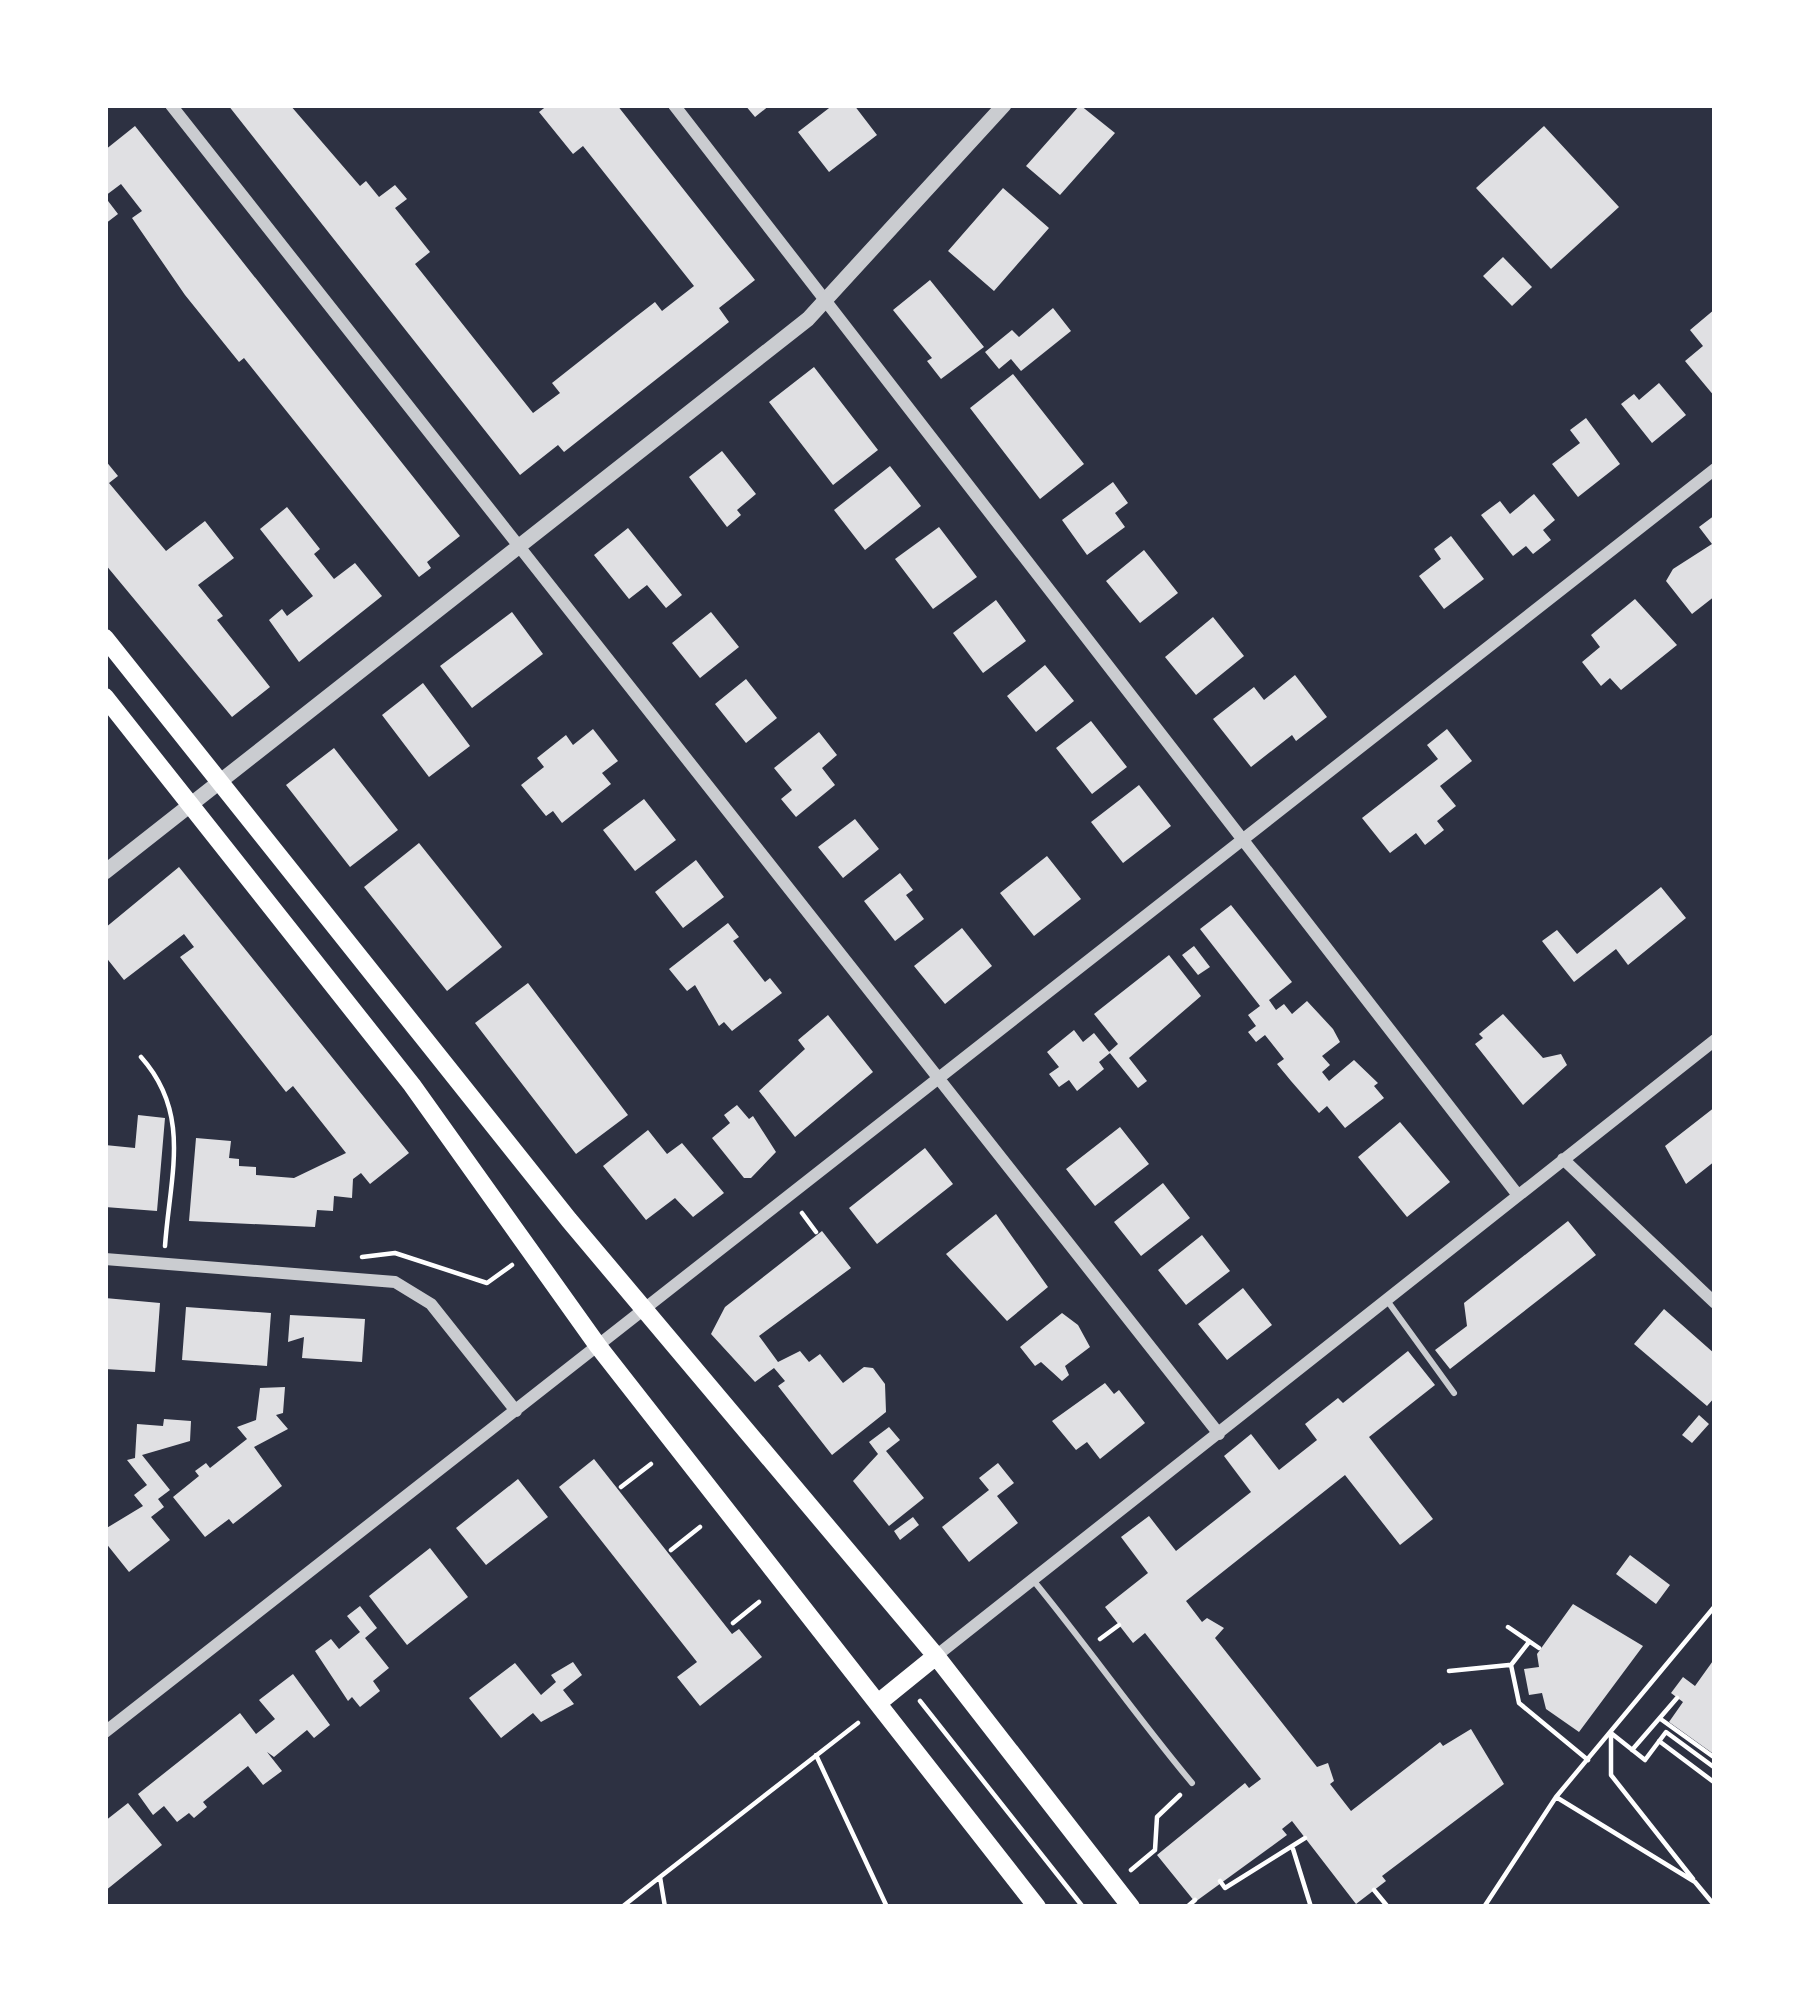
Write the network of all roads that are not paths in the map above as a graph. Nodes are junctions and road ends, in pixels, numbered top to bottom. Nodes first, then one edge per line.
1 (171, 105) edge
2 (674, 105) edge
3 (1004, 105) edge
4 (828, 299) junction
5 (1715, 469) edge
6 (518, 548) junction
7 (105, 638) edge
8 (105, 698) edge
9 (219, 782) junction
10 (190, 805) junction
11 (1244, 843) junction
12 (105, 872) edge
13 (1715, 1040) edge
14 (937, 1081) junction
15 (1563, 1159) junction
16 (1517, 1194) junction
17 (105, 1259) edge
18 (1386, 1299) junction
19 (1715, 1303) edge
20 (645, 1310) junction
21 (598, 1346) junction
22 (1454, 1393) dead end
23 (516, 1411) junction
24 (1219, 1434) junction
25 (1033, 1580) junction
26 (936, 1656) junction
27 (878, 1703) junction
28 (105, 1732) edge
29 (1192, 1783) road end
30 (1037, 1907) edge
31 (1131, 1907) edge

1 - 6 street
2 - 4 street
3 - 4 street
4 - 6 street
4 - 11 street
5 - 11 street
6 - 9 street
6 - 14 street
7 - 9 main road
8 - 10 main road
9 - 10 street
9 - 20 main road
10 - 12 street
10 - 21 main road
11 - 14 street
11 - 16 street
13 - 15 street
14 - 20 street
14 - 24 street
15 - 16 street
15 - 19 street
16 - 18 street
17 - 23 street
18 - 22 lane
18 - 24 street
20 - 21 street
20 - 26 main road
21 - 23 street
21 - 27 main road
23 - 28 street
24 - 25 street
25 - 26 street
25 - 29 lane
26 - 27 main road
26 - 31 main road
27 - 30 main road

